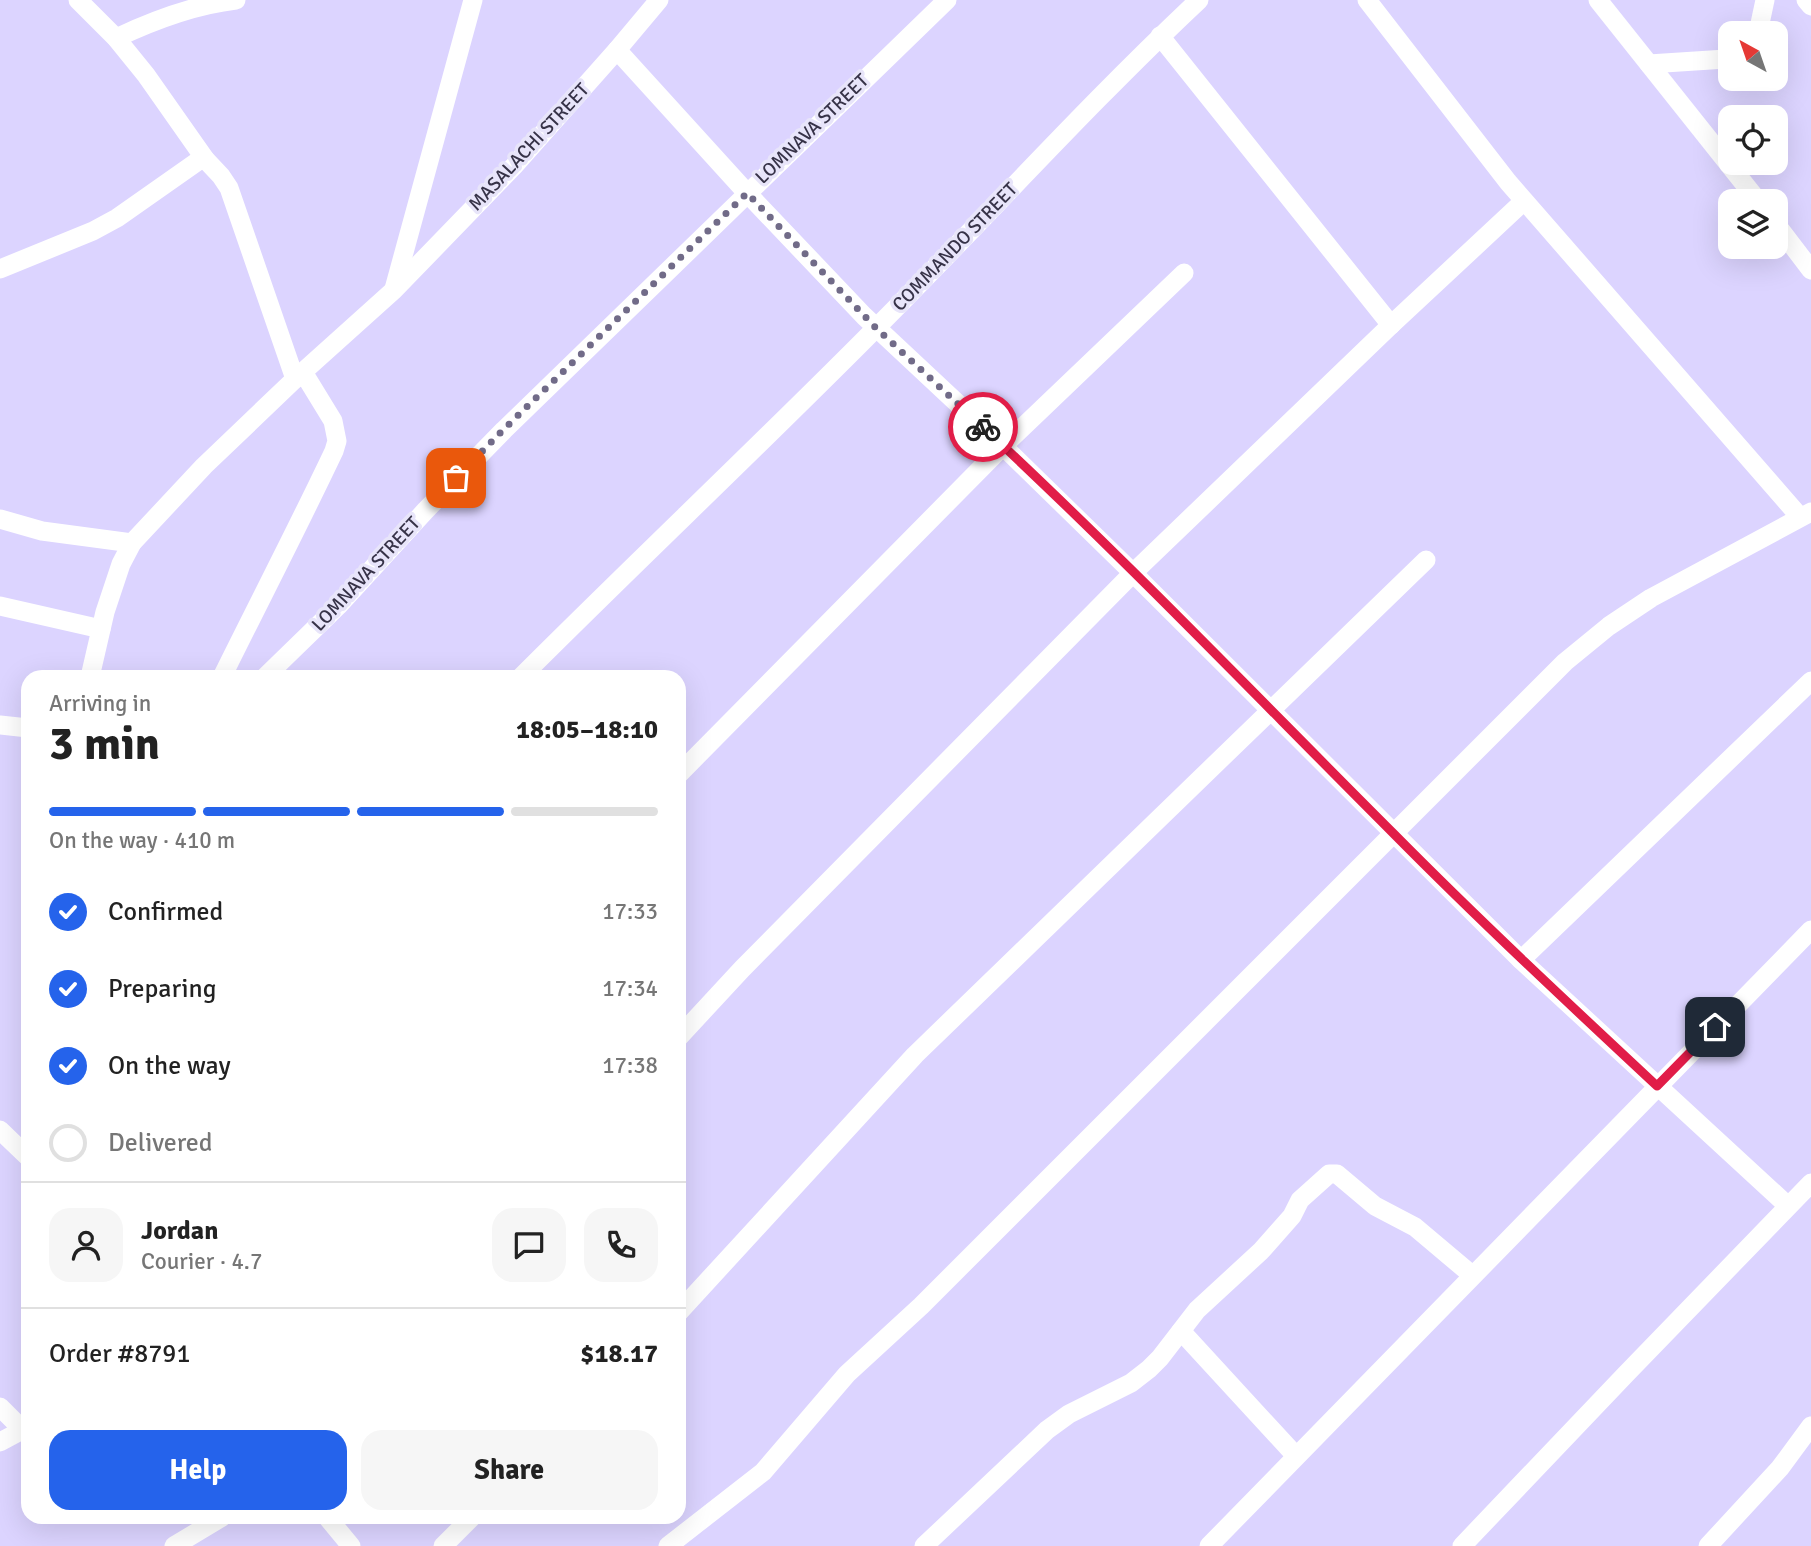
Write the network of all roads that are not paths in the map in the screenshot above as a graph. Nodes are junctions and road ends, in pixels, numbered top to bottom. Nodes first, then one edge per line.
1 (78, 0) edge
2 (236, 0) edge
3 (473, 0) edge
4 (659, 0) edge
5 (947, 0) edge
6 (1199, 0) edge
7 (1367, 0) edge
8 (1598, 0) edge
9 (1765, 0) edge
10 (1806, 0) edge
11 (1811, 6) edge
12 (1761, 21) edge
13 (1160, 36) junction
14 (116, 38) junction
15 (617, 50) junction
16 (1718, 58) edge
17 (1649, 64) junction
18 (205, 159) junction
19 (1748, 189) edge
20 (747, 193) junction
21 (1524, 201) junction
22 (1788, 240) edge
23 (0, 269) edge
24 (1811, 270) edge
25 (1184, 273) dead end
26 (394, 290) junction
27 (1391, 325) junction
28 (876, 328) junction
29 (299, 375) junction
30 (1003, 446) junction
31 (1805, 515) edge
32 (0, 519) edge
33 (132, 543) junction
34 (1426, 559) dead end
35 (1133, 573) junction
36 (0, 606) edge
37 (101, 629) junction
38 (92, 670) edge
39 (225, 670) edge
40 (272, 670) edge
41 (528, 670) edge
42 (1811, 681) edge
43 (1271, 709) junction
44 (0, 725) edge
45 (21, 726) edge
46 (686, 767) edge
47 (1392, 833) junction
48 (1811, 930) edge
49 (1521, 960) junction
50 (686, 1029) edge
51 (1657, 1086) junction
52 (0, 1130) edge
53 (21, 1150) edge
54 (1811, 1183) edge
55 (1788, 1206) junction
56 (1472, 1275) junction
57 (686, 1304) edge
58 (1181, 1331) junction
59 (0, 1407) edge
60 (21, 1425) edge
61 (1811, 1426) edge
62 (21, 1430) edge
63 (0, 1442) edge
64 (1296, 1457) junction
65 (210, 1524) edge
66 (333, 1524) edge
67 (465, 1524) edge
68 (174, 1546) edge
69 (351, 1546) edge
70 (443, 1546) edge
71 (668, 1546) edge
72 (923, 1546) edge
73 (1209, 1546) edge
74 (1462, 1546) edge
75 (1708, 1546) edge

1 - 14 street
2 - 14 street
3 - 26 street
4 - 15 street, MASALACHI STREET
5 - 20 street, LOMNAVA STREET
6 - 13 street, COMMANDO STREET
7 - 21 street
8 - 17 street
9 - 12 street
10 - 11 street
13 - 27 street
13 - 28 street, COMMANDO STREET
14 - 18 street
15 - 20 street
15 - 26 street, MASALACHI STREET
16 - 17 street
17 - 19 street
18 - 23 street
18 - 29 street
20 - 28 street
20 - 40 street, LOMNAVA STREET
21 - 27 street
21 - 31 street
22 - 24 street
25 - 30 street
26 - 29 street, MASALACHI STREET
27 - 35 street
28 - 30 street
28 - 41 street, COMMANDO STREET
29 - 33 street, MASALACHI STREET
29 - 39 street
30 - 35 street
30 - 46 street
31 - 47 street
32 - 33 street
33 - 37 street, MASALACHI STREET
34 - 43 street
35 - 43 street
35 - 50 street
36 - 37 street
37 - 38 street, MASALACHI STREET
42 - 49 street
43 - 47 street
43 - 57 street
44 - 45 street
47 - 49 street
47 - 71 street
48 - 51 street
49 - 51 street
51 - 55 street
51 - 56 street
52 - 53 street
54 - 55 street
55 - 74 street
56 - 58 street
56 - 64 street
58 - 64 street
58 - 72 street
59 - 60 street
61 - 75 street
62 - 63 street
64 - 73 street
65 - 68 street
66 - 69 street
67 - 70 street

